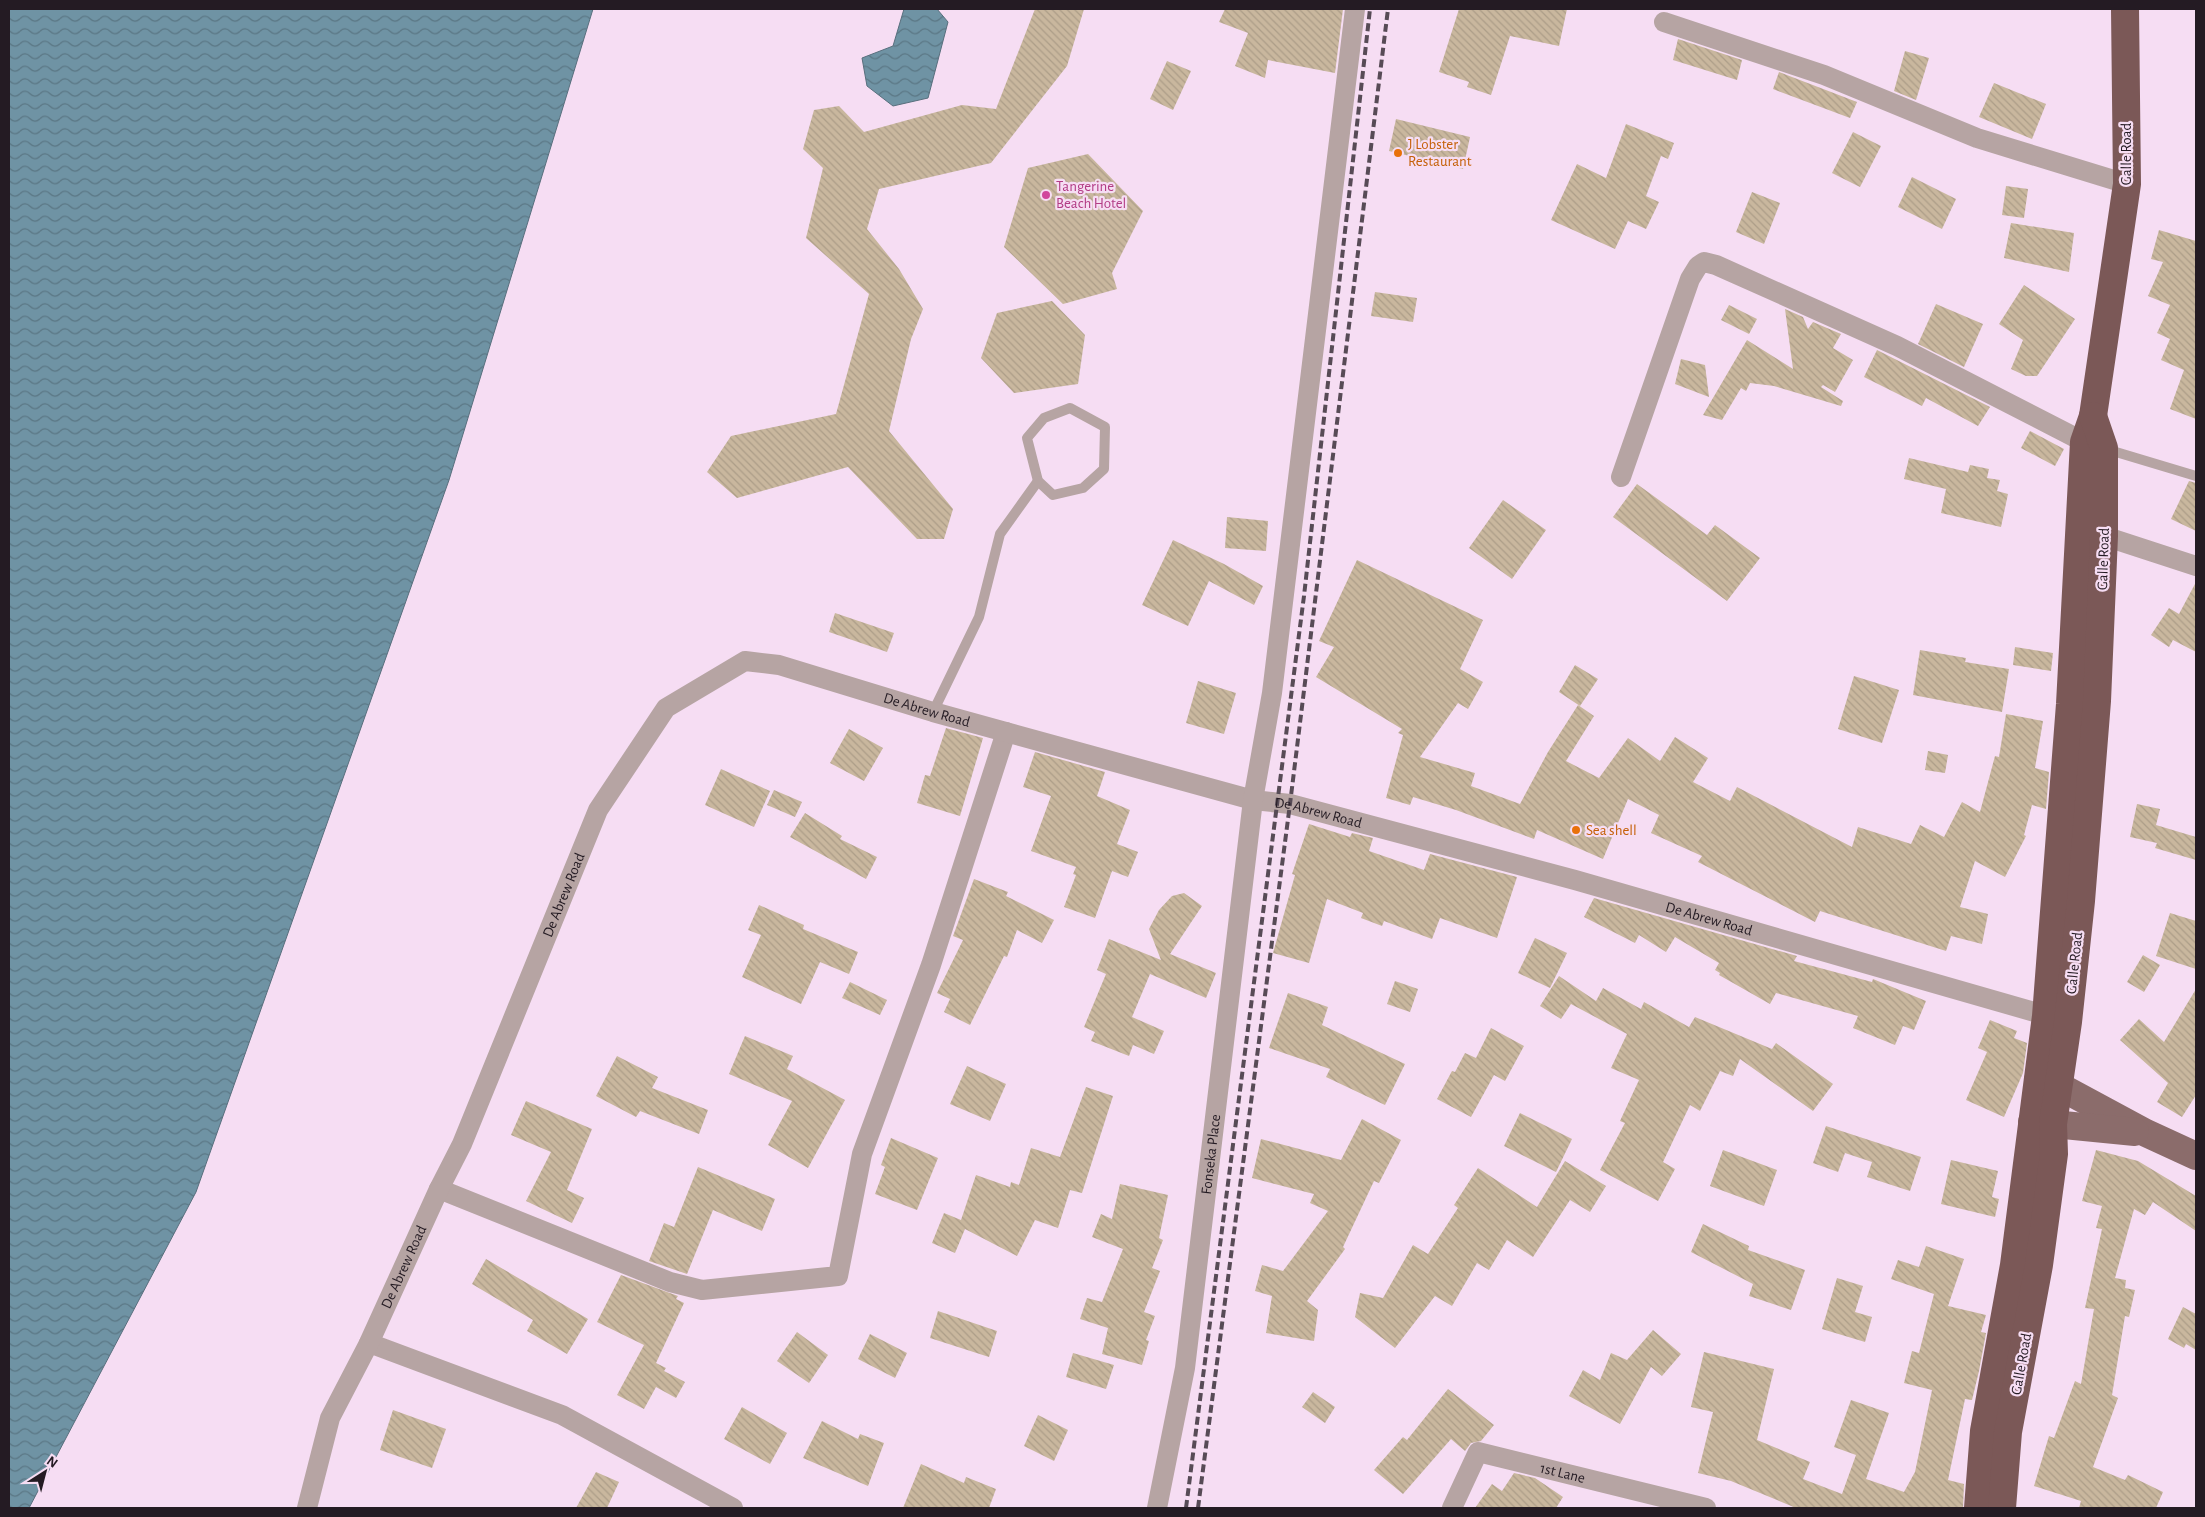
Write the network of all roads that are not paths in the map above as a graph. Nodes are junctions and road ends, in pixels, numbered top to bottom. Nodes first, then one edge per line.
1 (1355, 9) edge
2 (2125, 9) edge
3 (1664, 22) dead end
4 (2127, 184) junction
5 (2094, 445) junction
6 (2196, 476) edge
7 (1621, 477) dead end
8 (1038, 481) junction
9 (2104, 536) junction
10 (2196, 566) edge
11 (933, 712) junction
12 (1006, 732) junction
13 (1253, 800) junction
14 (2057, 1019) junction
15 (2048, 1082) junction
16 (2042, 1123) junction
17 (2146, 1133) junction
18 (2196, 1156) edge
19 (439, 1189) junction
20 (369, 1342) junction
21 (307, 1508) edge
22 (733, 1508) edge
23 (1157, 1508) edge
24 (1452, 1508) edge
25 (1706, 1508) edge
26 (1978, 1508) edge
27 (2002, 1508) edge

1 - 13 street, Fonseka Place
2 - 4 highway, Galle Road
3 - 4 street
4 - 5 highway, Galle Road
5 - 6 lane
5 - 7 street
5 - 9 highway, Galle Road
5 - 14 highway, Galle Road
8 - 8 lane
8 - 11 lane
9 - 10 street
9 - 14 highway, Galle Road
11 - 12 street, De Abrew Road
11 - 19 street, De Abrew Road
12 - 13 street, De Abrew Road
12 - 19 street
13 - 14 street, De Abrew Road
13 - 23 street, Fonseka Place
14 - 15 highway, Galle Road
15 - 16 highway, Galle Road
15 - 17 main road
16 - 17 main road
16 - 26 highway, Galle Road
16 - 27 highway, Galle Road
17 - 18 main road
19 - 20 street, De Abrew Road
20 - 21 street, De Abrew Road
20 - 22 street
24 - 25 street, 1st Lane

